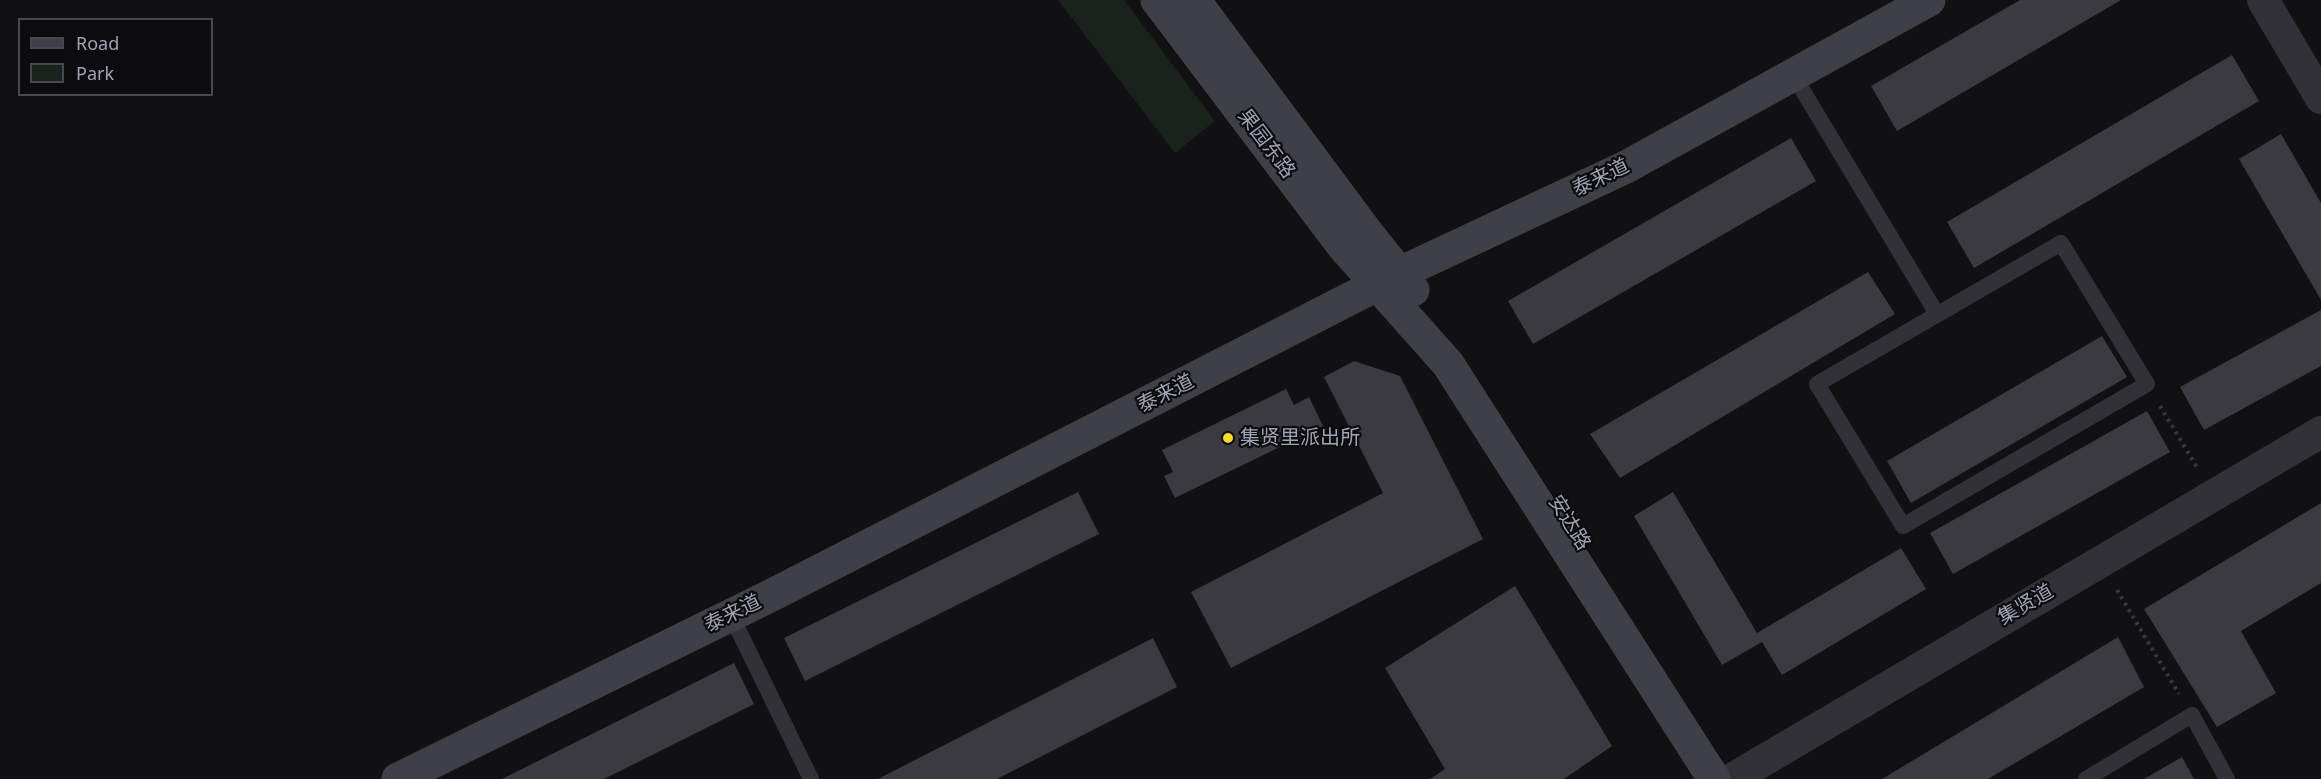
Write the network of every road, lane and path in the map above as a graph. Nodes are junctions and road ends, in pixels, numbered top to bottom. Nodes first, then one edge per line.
1 (1157, 0) edge
2 (1194, 0) edge
3 (1929, 0) edge
4 (2263, 0) edge
5 (1794, 76) junction
6 (2321, 98) edge
7 (1389, 279) junction
8 (1937, 314) junction
9 (2147, 384) junction
10 (2321, 432) edge
11 (2321, 449) edge
12 (2214, 495) junction
13 (2109, 575) junction
14 (731, 615) junction
15 (2192, 715) junction
16 (398, 779) edge
17 (811, 779) edge
18 (1714, 779) edge
19 (1731, 779) edge
20 (1759, 779) edge
21 (2086, 779) edge
22 (2227, 779) edge

1 - 7 street, 果园东路
2 - 7 street, 果园东路
3 - 5 street, 泰来道
4 - 6 street
5 - 7 street, 泰来道
5 - 8 lane
7 - 14 street, 泰来道
7 - 18 street, 安达路
7 - 19 street, 安达路
8 - 9 lane
8 - 9 lane
9 - 12 path
10 - 12 street, 集贤道
11 - 13 street, 集贤道
12 - 19 street, 集贤道
13 - 15 path
13 - 20 street, 集贤道
14 - 16 street, 泰来道
14 - 17 lane
15 - 21 lane
15 - 22 lane

